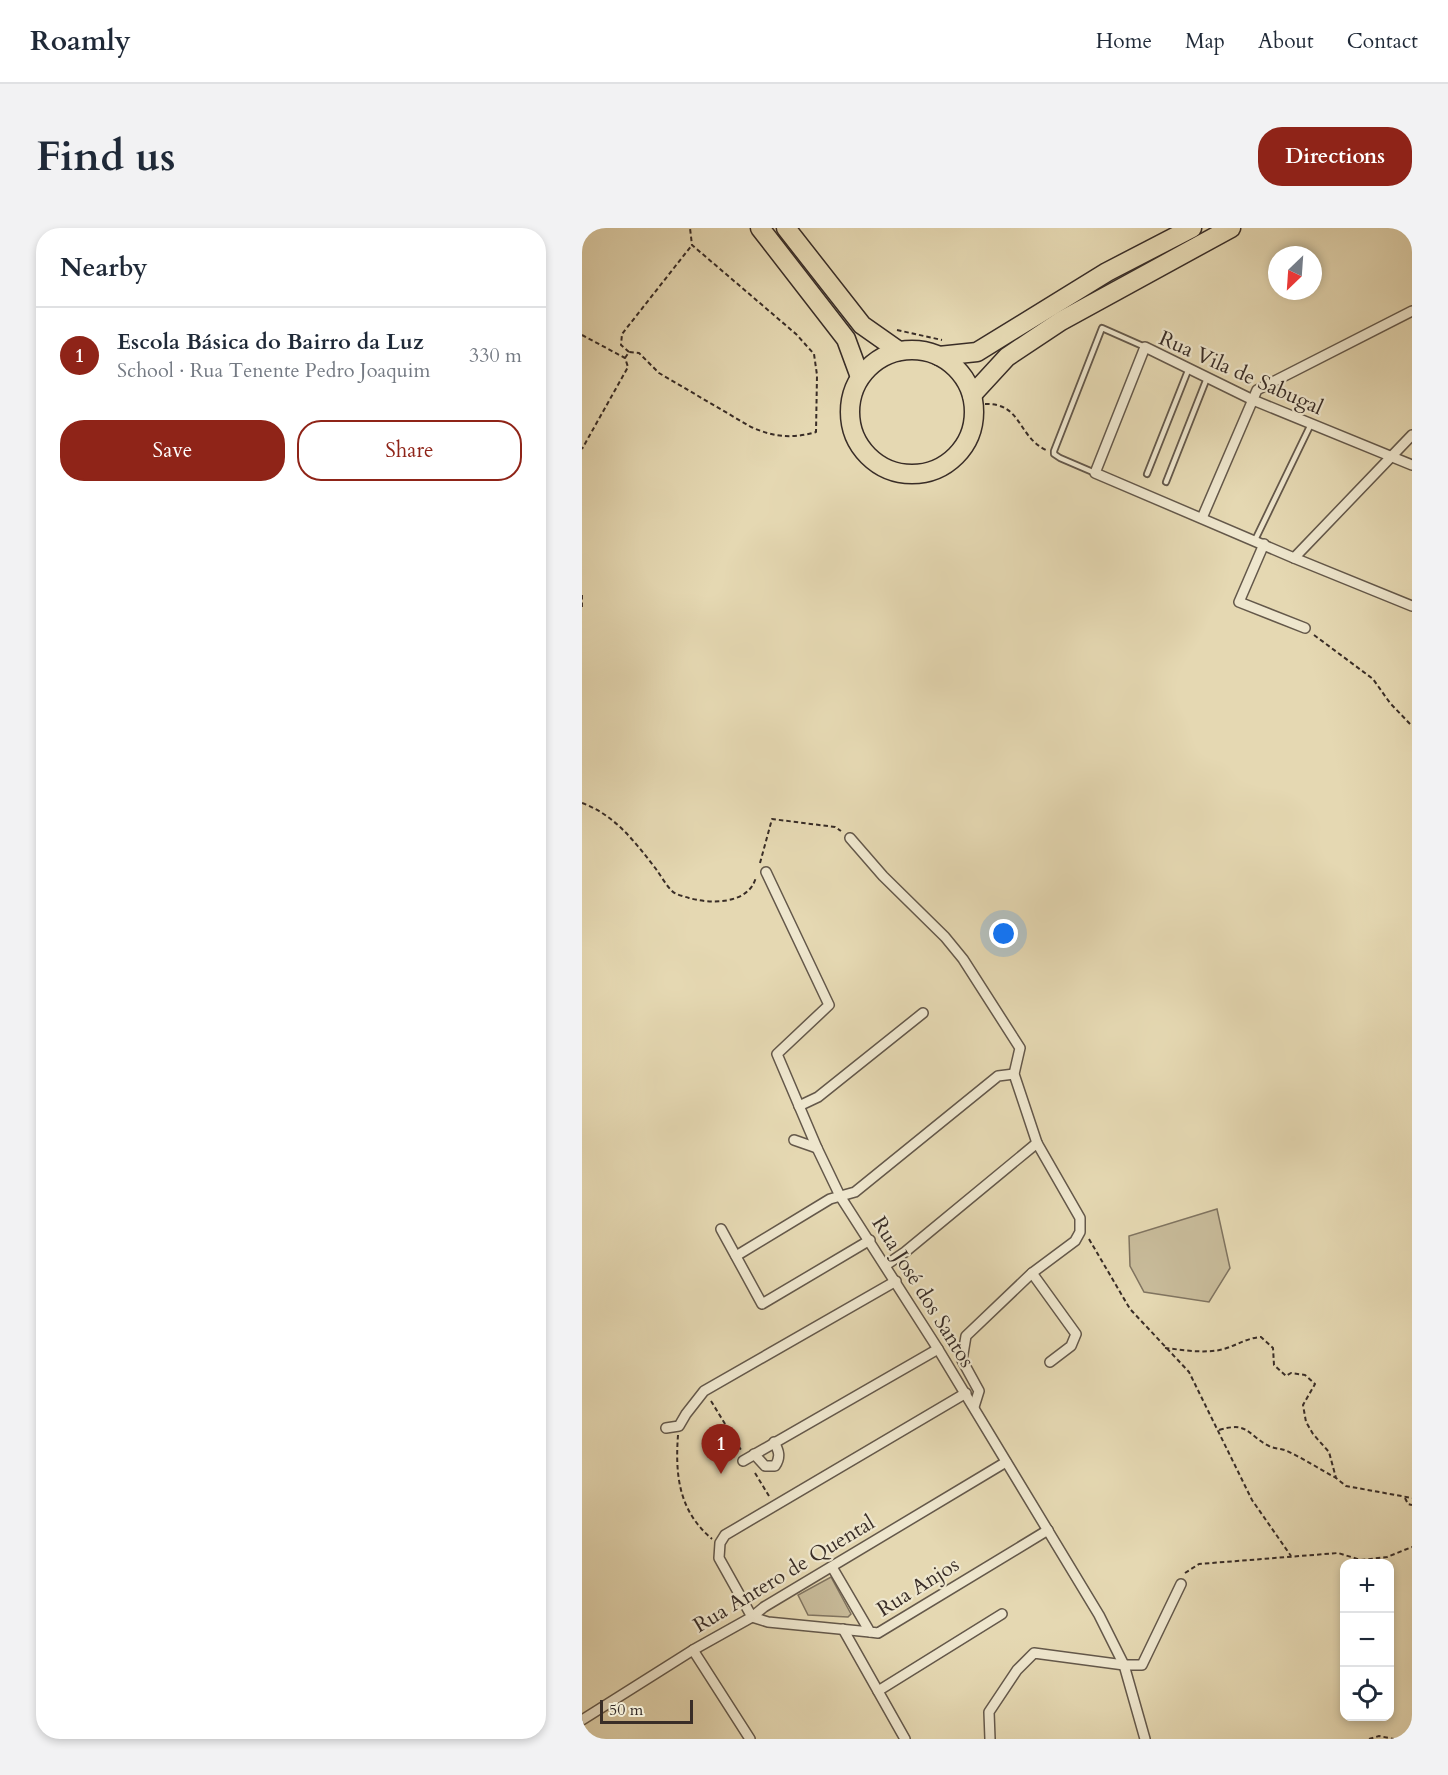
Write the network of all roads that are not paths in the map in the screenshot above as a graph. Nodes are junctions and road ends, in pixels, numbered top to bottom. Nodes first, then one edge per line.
1 (760, 228) edge
2 (786, 228) edge
3 (1192, 228) edge
4 (1231, 228) edge
5 (1412, 311) edge
6 (1145, 347) junction
7 (944, 349) junction
8 (900, 351) junction
9 (1190, 368) junction
10 (860, 377) junction
11 (1208, 377) junction
12 (973, 400) junction
13 (1253, 400) junction
14 (1311, 423) junction
15 (1412, 435) edge
16 (1391, 457) junction
17 (1412, 465) edge
18 (1095, 473) junction
19 (1147, 474) dead end
20 (1166, 482) dead end
21 (1202, 518) junction
22 (1259, 542) junction
23 (1294, 558) junction
24 (1412, 606) edge
25 (1305, 628) road end
26 (850, 838) road end
27 (766, 872) dead end
28 (923, 1013) dead end
29 (1014, 1074) junction
30 (799, 1106) junction
31 (794, 1140) dead end
32 (1037, 1143) junction
33 (817, 1148) junction
34 (840, 1196) junction
35 (721, 1229) dead end
36 (870, 1240) junction
37 (736, 1256) junction
38 (886, 1265) junction
39 (1032, 1273) junction
40 (896, 1281) junction
41 (938, 1349) junction
42 (1050, 1362) dead end
43 (966, 1393) junction
44 (974, 1407) junction
45 (666, 1428) dead end
46 (774, 1442) junction
47 (754, 1454) junction
48 (743, 1461) dead end
49 (1006, 1462) junction
50 (1048, 1530) junction
51 (832, 1567) junction
52 (1180, 1584) road end
53 (1002, 1614) dead end
54 (752, 1617) junction
55 (843, 1629) junction
56 (870, 1632) junction
57 (693, 1650) junction
58 (1124, 1665) junction
59 (878, 1691) junction
60 (582, 1720) edge
61 (750, 1739) edge
62 (905, 1739) edge
63 (990, 1739) edge
64 (1145, 1739) edge

1 - 10 highway
2 - 8 highway
3 - 7 highway
4 - 12 highway
5 - 13 street
6 - 9 street, Rua Vila de Sabugal
6 - 18 street, Rua Vila de Sabugal
6 - 18 lane
7 - 8 highway
7 - 12 highway
8 - 10 highway
9 - 11 street, Rua Vila de Sabugal
9 - 19 lane
10 - 12 highway
11 - 13 street, Rua Vila de Sabugal
11 - 20 lane
13 - 14 street, Rua Vila de Sabugal
13 - 21 street
14 - 16 street, Rua Vila de Sabugal
14 - 22 lane
15 - 16 street
16 - 17 street, Rua Vila de Sabugal
16 - 23 street
18 - 21 street
21 - 22 street
22 - 23 street
22 - 25 street
23 - 24 street
26 - 29 street
27 - 30 street, Rua José dos Santos
28 - 30 street
29 - 32 street
29 - 34 street
30 - 33 street, Rua José dos Santos
31 - 33 street
32 - 38 street
32 - 39 street
33 - 34 street, Rua José dos Santos
34 - 36 street, Rua José dos Santos
34 - 37 street
35 - 37 street
36 - 37 street
36 - 38 street, Rua José dos Santos
38 - 40 street, Rua José dos Santos
39 - 42 street
39 - 44 street
40 - 41 street, Rua José dos Santos
40 - 45 street
41 - 43 street, Rua José dos Santos
41 - 46 street
43 - 44 street, Rua José dos Santos
43 - 54 street
44 - 49 street, Rua José dos Santos
46 - 47 street
46 - 47 street
47 - 48 street
49 - 50 street, Rua José dos Santos
49 - 51 street, Rua Antero de Quental
50 - 56 street, Rua Anjos
50 - 58 street, Rua José dos Santos
51 - 54 street, Rua Antero de Quental
51 - 56 street, Rua Anjos
52 - 58 street
53 - 59 street
54 - 55 street
54 - 57 street, Rua Antero de Quental
55 - 56 street
55 - 59 street
57 - 60 street, Rua Antero de Quental
57 - 61 street
58 - 63 street
58 - 64 street, Rua José dos Santos
59 - 62 street

